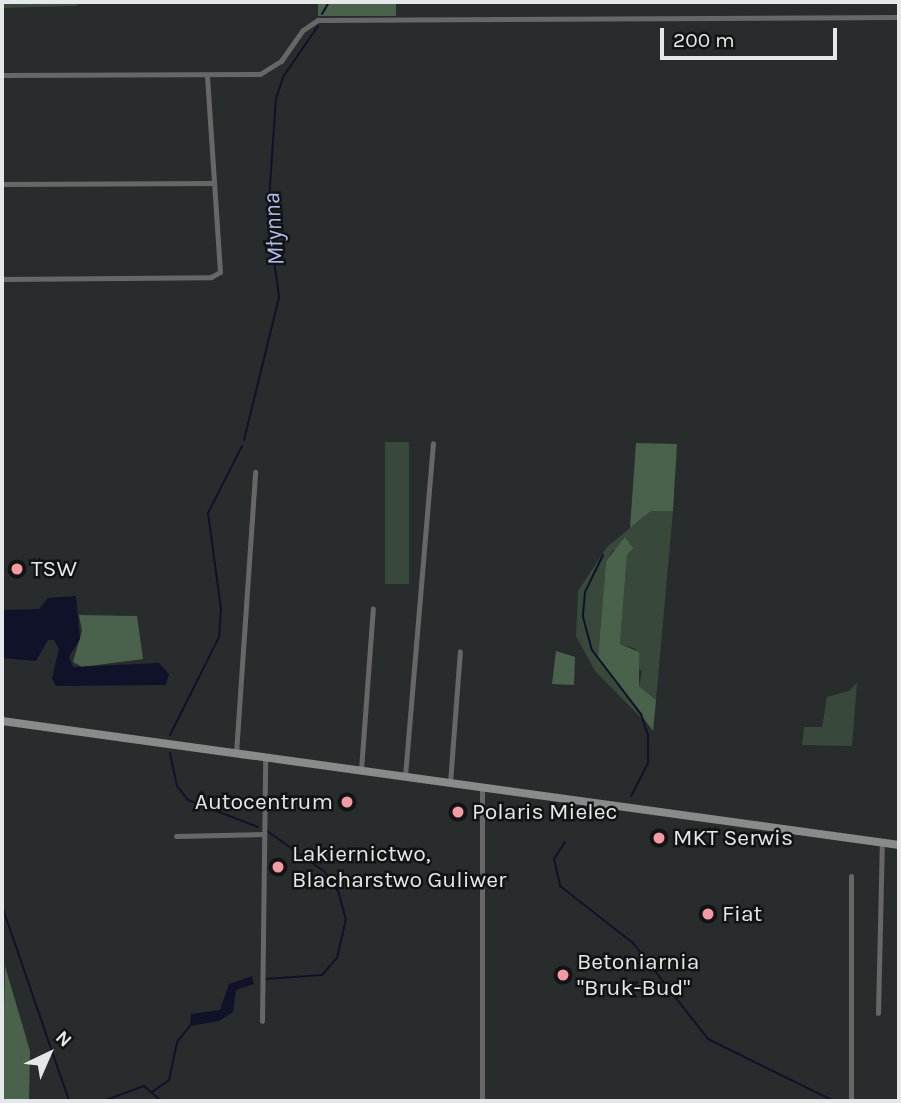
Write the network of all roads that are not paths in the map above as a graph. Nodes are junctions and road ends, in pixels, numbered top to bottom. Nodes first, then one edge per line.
1 (899, 17) edge
2 (2, 75) edge
3 (207, 75) junction
4 (214, 183) junction
5 (2, 184) edge
6 (2, 279) edge
7 (433, 443) dead end
8 (256, 472) dead end
9 (373, 608) dead end
10 (460, 651) dead end
11 (2, 721) edge
12 (236, 753) junction
13 (265, 757) junction
14 (361, 770) junction
15 (405, 776) junction
16 (450, 783) junction
17 (482, 787) junction
18 (262, 834) junction
19 (176, 836) dead end
20 (882, 843) junction
21 (899, 845) edge
22 (851, 876) dead end
23 (878, 1013) dead end
24 (261, 1021) dead end
25 (482, 1101) edge
26 (851, 1101) edge

1 - 3 street
2 - 3 street
3 - 4 street
4 - 5 street
4 - 6 street
7 - 15 street
8 - 12 street
9 - 14 street
10 - 16 street
11 - 12 street
12 - 13 street
13 - 14 street
13 - 18 street
14 - 15 street
15 - 16 street
16 - 17 street
17 - 20 street
17 - 25 street
18 - 19 street
18 - 24 street
20 - 21 street
20 - 23 street
22 - 26 street

